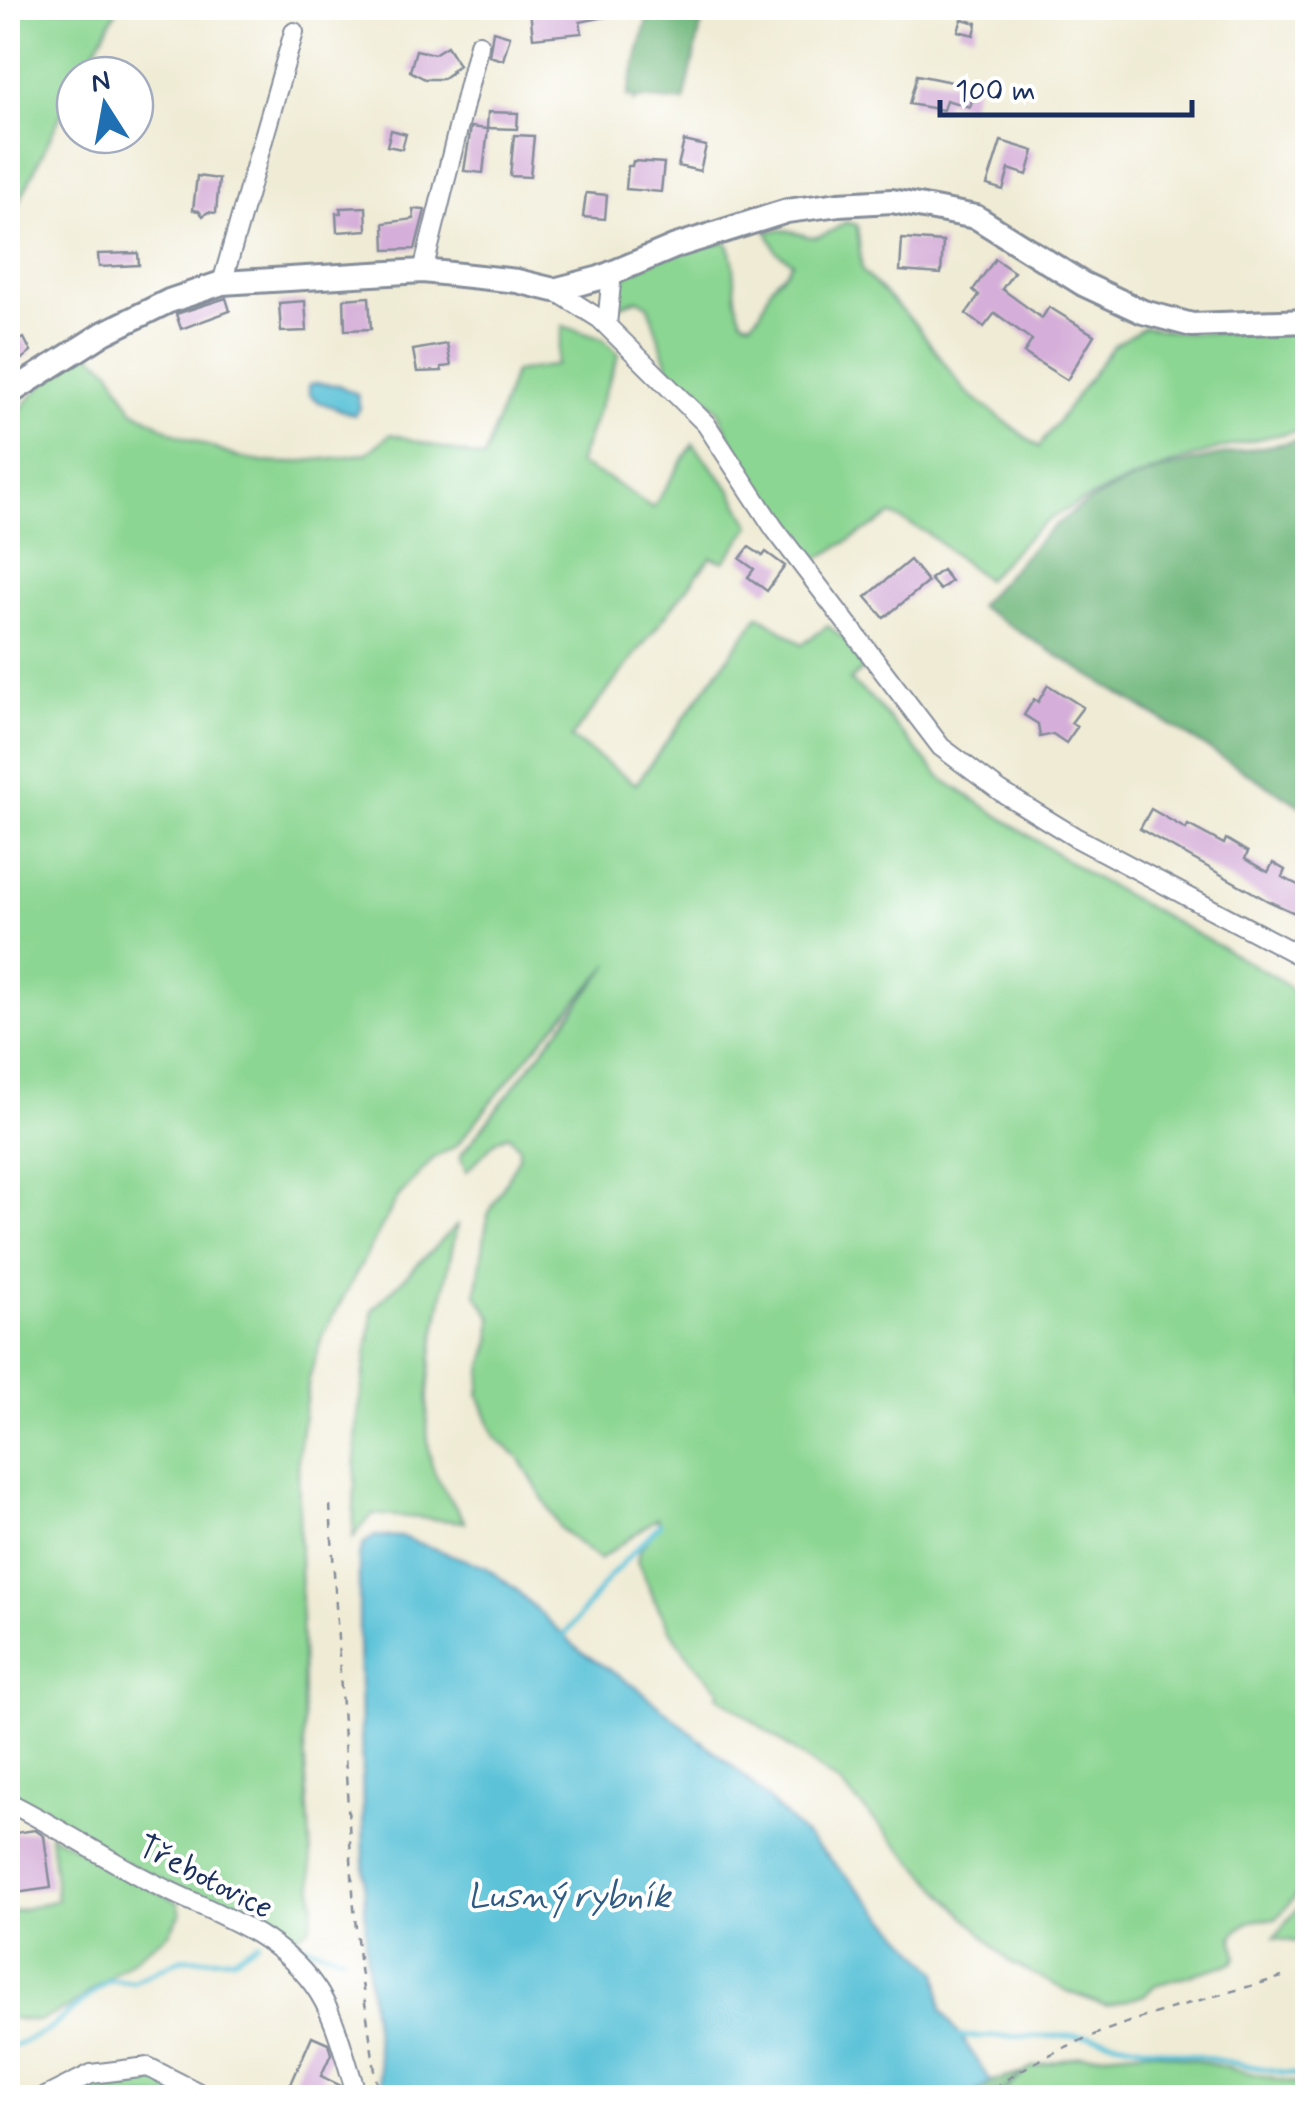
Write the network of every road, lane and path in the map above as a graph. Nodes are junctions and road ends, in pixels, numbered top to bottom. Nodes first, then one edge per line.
1 (294, 32) dead end
2 (480, 44) dead end
3 (424, 271) junction
4 (612, 273) junction
5 (222, 282) junction
6 (554, 290) junction
7 (1308, 321) edge
8 (607, 326) junction
9 (8, 394) edge
10 (1308, 960) edge
11 (330, 1506) dead end
12 (8, 1802) edge
13 (1282, 1977) dead end
14 (43, 2098) edge
15 (209, 2098) edge
16 (358, 2098) edge
17 (379, 2098) edge
18 (982, 2098) edge

1 - 5 street
2 - 3 street
3 - 5 street
3 - 6 street
4 - 6 street
4 - 7 street
4 - 8 street
5 - 9 street
6 - 8 street
8 - 10 street
11 - 17 path
12 - 16 street, Třebotovice
13 - 18 path
14 - 15 street

